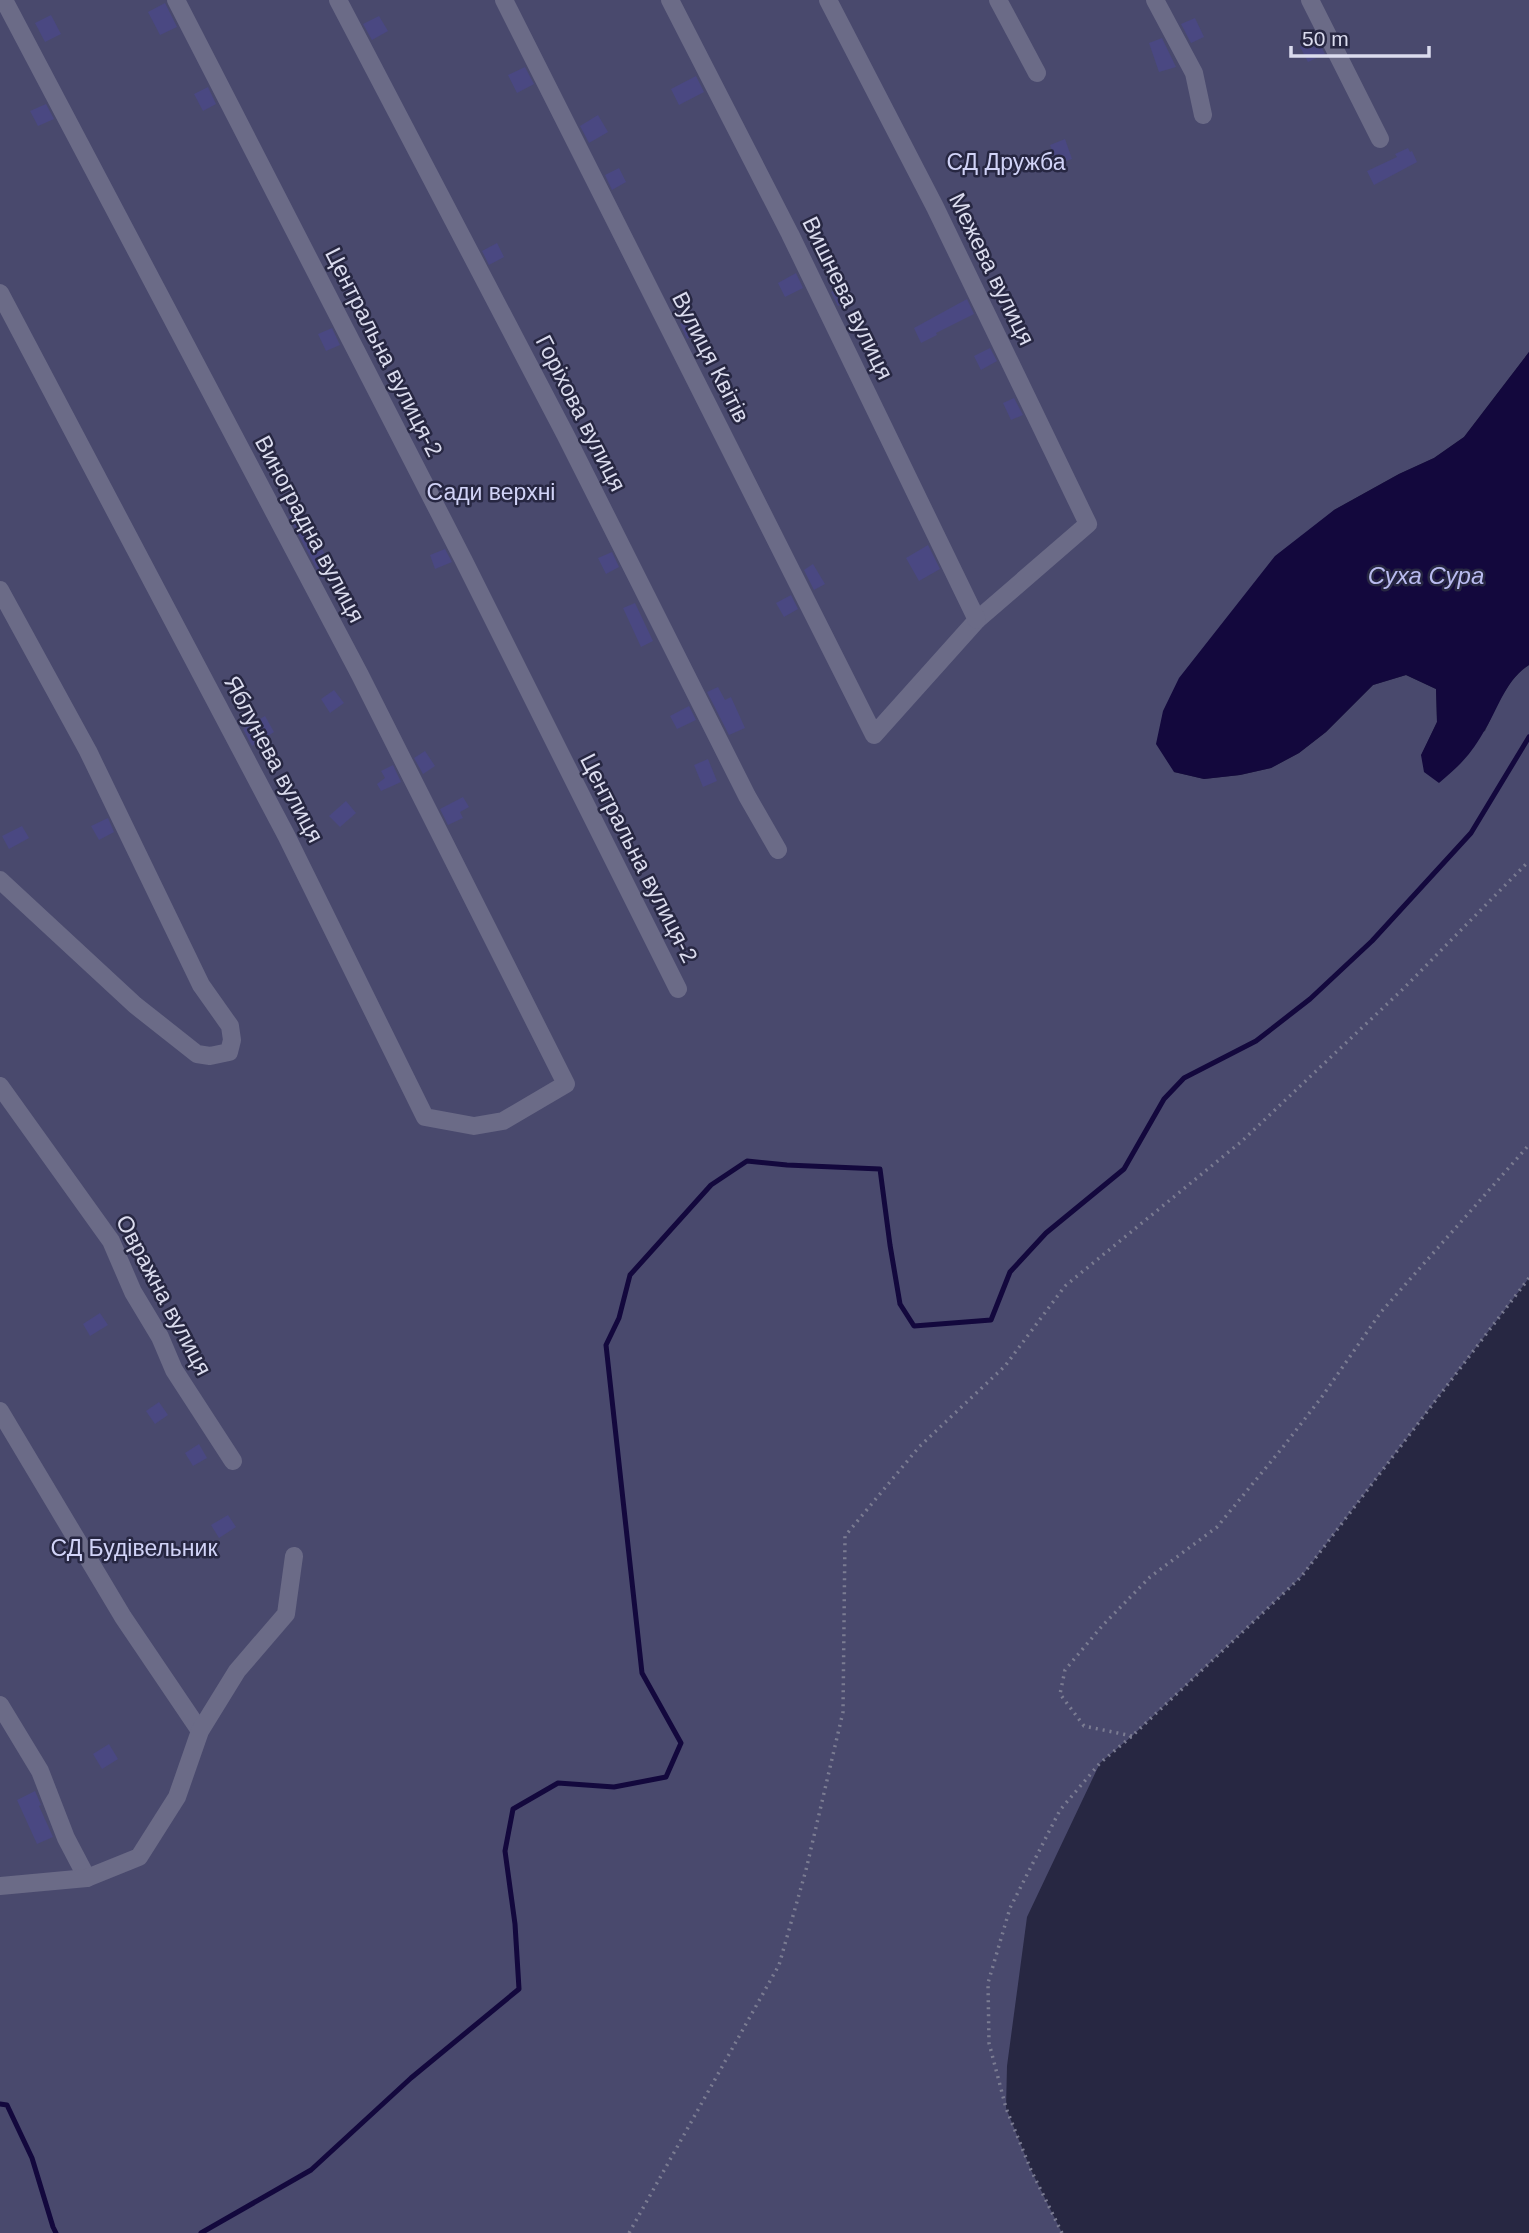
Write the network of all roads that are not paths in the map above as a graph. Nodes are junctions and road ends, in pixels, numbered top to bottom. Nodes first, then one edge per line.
1 (4, 0) edge
2 (176, 0) edge
3 (338, 0) edge
4 (504, 0) edge
5 (670, 0) edge
6 (828, 0) edge
7 (998, 0) edge
8 (1155, 0) edge
9 (1310, 0) edge
10 (1037, 73) dead end
11 (1203, 115) dead end
12 (1380, 139) dead end
13 (0, 293) edge
14 (0, 590) edge
15 (977, 620) junction
16 (778, 850) dead end
17 (0, 880) edge
18 (678, 989) dead end
19 (566, 1084) joint
20 (0, 1086) edge
21 (0, 1411) edge
22 (233, 1461) dead end
23 (294, 1556) dead end
24 (0, 1705) edge
25 (200, 1731) junction
26 (87, 1878) junction
27 (0, 1886) edge

1 - 19 lane, Виноградна вулиця
2 - 18 lane, Центральна вулиця-2
3 - 16 lane, Горіхова вулиця
4 - 15 lane, Вулиця Квітів
5 - 15 lane, Вишнева вулиця
6 - 15 lane, Межева вулиця
7 - 10 lane
8 - 11 lane
9 - 12 lane
13 - 19 lane, Яблунева вулиця
14 - 17 lane
20 - 22 lane, Овражна вулиця
21 - 25 lane
23 - 25 lane
24 - 26 lane
25 - 26 lane
26 - 27 lane

